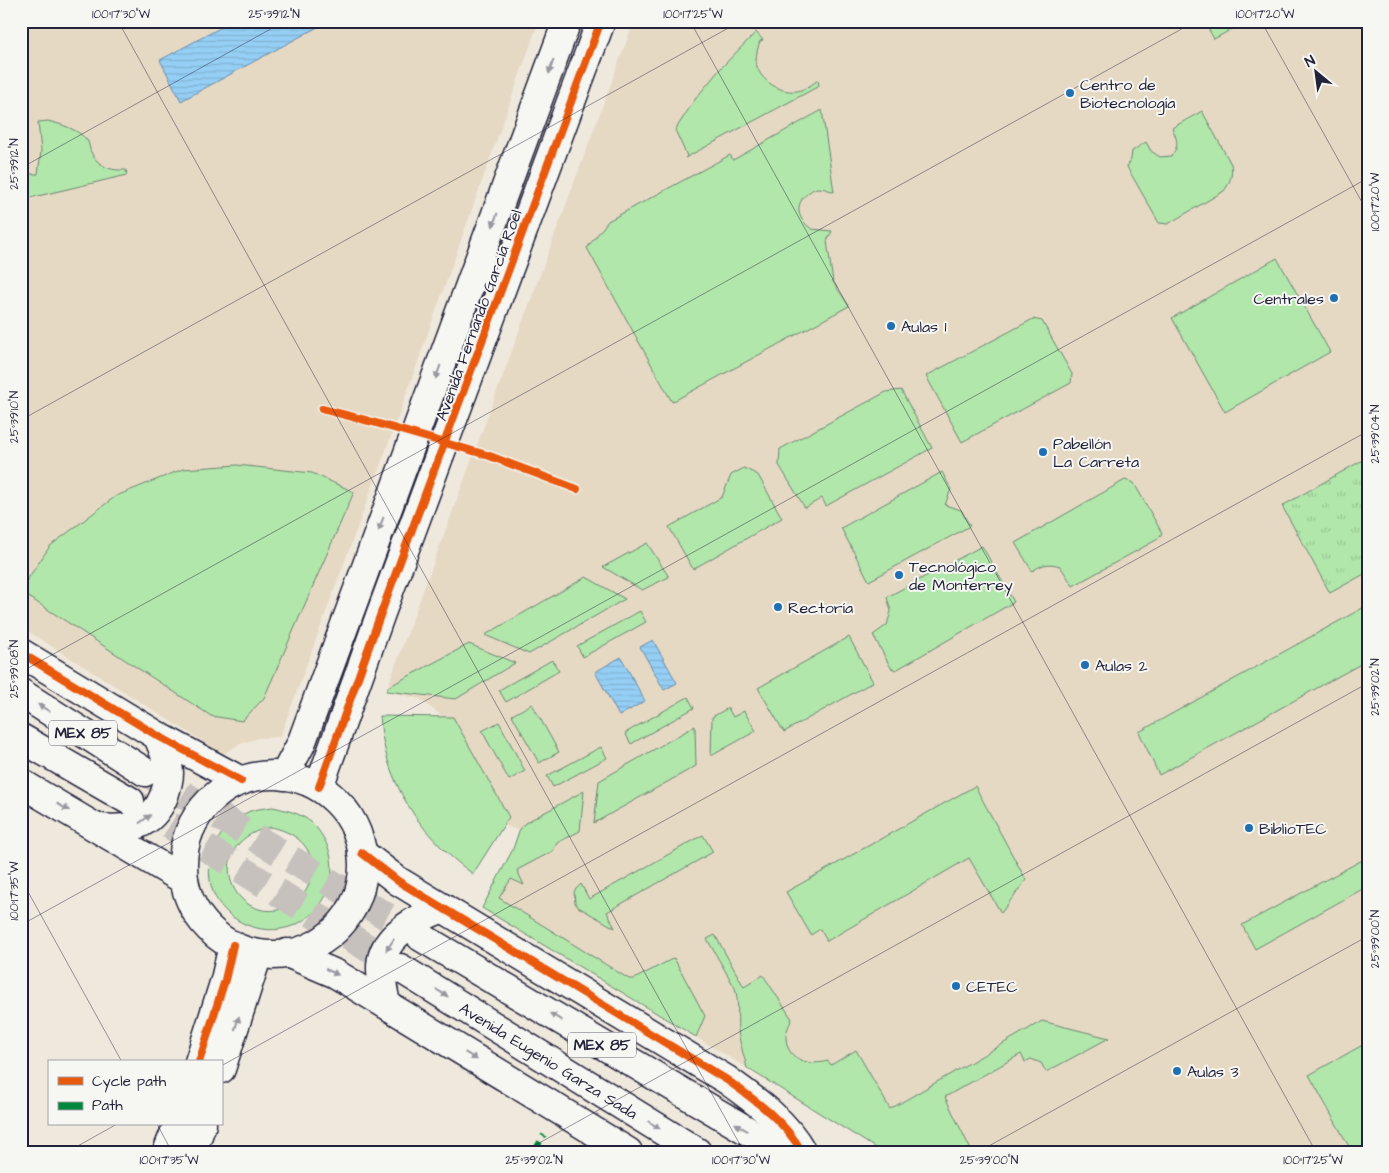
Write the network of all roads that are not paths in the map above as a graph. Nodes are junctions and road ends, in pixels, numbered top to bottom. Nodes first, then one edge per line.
1 (567, 21) edge
2 (601, 21) edge
3 (21, 653) edge
4 (21, 693) edge
5 (158, 736) junction
6 (21, 738) edge
7 (145, 772) tunnel mouth
8 (284, 776) junction
9 (241, 781) junction
10 (21, 783) edge
11 (319, 787) junction
12 (130, 801) tunnel mouth
13 (99, 828) junction
14 (362, 853) junction
15 (184, 880) junction
16 (443, 908) junction
17 (420, 937) tunnel mouth
18 (233, 945) junction
19 (287, 953) junction
20 (258, 954) junction
21 (400, 968) tunnel mouth
22 (386, 1004) junction
23 (201, 1060) edge
24 (222, 1066) edge
25 (177, 1126) edge
26 (201, 1126) edge
27 (167, 1152) edge
28 (192, 1152) edge
29 (628, 1152) edge
30 (696, 1152) edge
31 (782, 1152) edge
32 (802, 1152) edge

1 -> 8 main road, Avenida Fernando García Roel
2 - 11 main road, Avenida Fernando García Roel
3 - 5 main road
7 -> 4 main road, MEX 85
5 - 9 main road
13 -> 5 main road
6 - 12 main road, MEX 85
8 - 9 main road
8 - 11 main road
9 - 15 main road
10 -> 13 main road
11 - 14 main road
13 - 15 main road
14 - 16 main road
14 - 19 main road
15 - 18 main road
16 -> 22 main road
16 - 32 main road
31 -> 17 main road, MEX 85
18 - 20 main road
18 - 23 main road
19 - 20 main road
19 -> 22 main road
24 -> 20 main road
21 -> 30 main road, Avenida Eugenio Garza Sada / MEX 85
22 -> 29 main road
25 - 27 main road
26 - 28 main road

